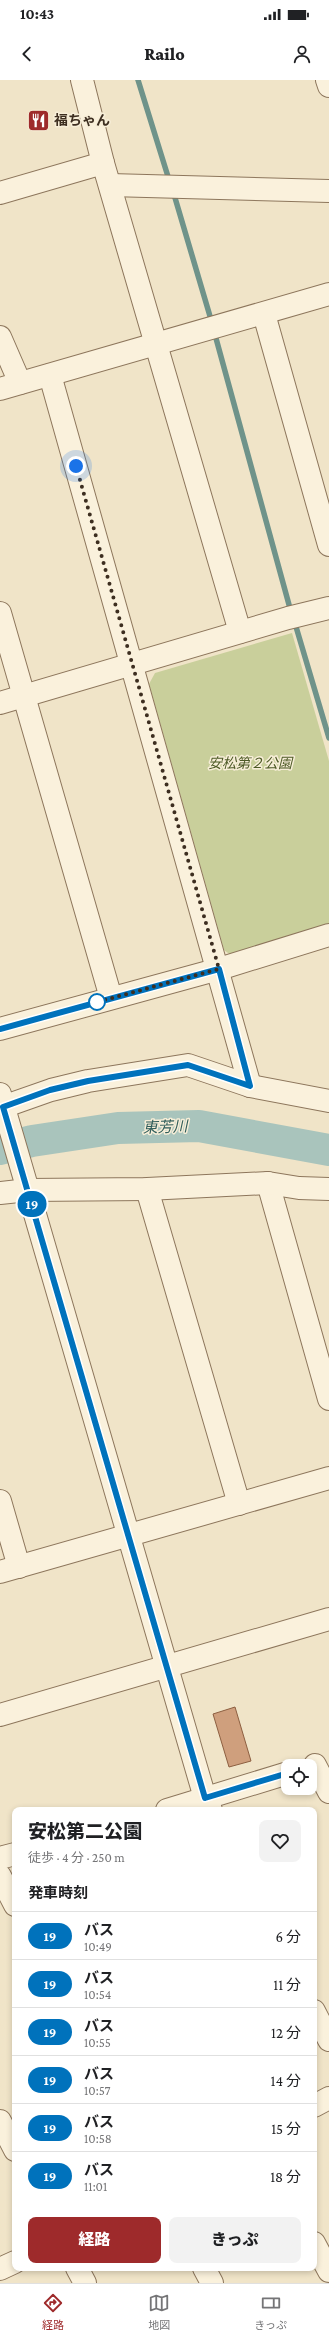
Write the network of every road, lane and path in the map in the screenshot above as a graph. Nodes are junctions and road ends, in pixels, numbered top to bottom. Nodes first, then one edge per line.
1 (82, 80) edge
2 (327, 80) edge
3 (329, 86) edge
4 (103, 163) junction
5 (110, 185) junction
6 (329, 191) edge
7 (0, 193) edge
8 (329, 294) edge
9 (264, 314) junction
10 (0, 337) edge
11 (157, 344) junction
12 (50, 375) junction
13 (10, 386) edge
14 (329, 545) edge
15 (329, 608) edge
16 (0, 613) edge
17 (240, 632) junction
18 (133, 664) junction
19 (23, 697) junction
20 (0, 703) edge
21 (328, 938) edge
22 (219, 969) junction
23 (111, 998) junction
24 (0, 1029) edge
25 (250, 1086) junction
26 (329, 1102) edge
27 (3, 1109) edge
28 (268, 1183) junction
29 (27, 1186) junction
30 (147, 1189) junction
31 (329, 1189) edge
32 (0, 1193) edge
33 (329, 1399) edge
34 (329, 1478) edge
35 (0, 1501) edge
36 (239, 1504) junction
37 (130, 1536) junction
38 (9, 1569) edge
39 (329, 1619) edge
40 (167, 1667) junction
41 (0, 1715) edge
42 (318, 1764) edge
43 (281, 1776) edge
44 (329, 1792) edge
45 (208, 1804) edge
46 (188, 1807) edge
47 (12, 1855) edge
48 (0, 1858) edge
49 (0, 1876) edge
50 (12, 1899) edge
51 (317, 2017) edge
52 (329, 2040) edge
53 (329, 2098) edge
54 (317, 2104) edge
55 (0, 2121) edge
56 (12, 2144) edge
57 (317, 2249) edge
58 (12, 2264) edge
59 (0, 2270) edge
60 (79, 2271) edge
61 (206, 2271) edge
62 (329, 2271) edge
63 (85, 2283) edge
64 (212, 2283) edge

1 - 4 street
2 - 3 street
4 - 5 street
4 - 7 street
5 - 6 street
5 - 11 street
8 - 9 street
9 - 11 street
9 - 14 street
10 - 13 street
11 - 12 street
11 - 17 street
12 - 13 street
12 - 18 street
15 - 17 street
16 - 19 street
17 - 18 street
18 - 19 street
18 - 22 street
19 - 20 street
19 - 23 street
21 - 22 street
22 - 23 street
22 - 25 street
23 - 24 street
25 - 26 street
25 - 27 street
27 - 29 street
28 - 30 street
28 - 31 street
28 - 33 street
29 - 30 street
29 - 32 street
29 - 37 street
30 - 36 street
34 - 36 street
35 - 38 street
36 - 37 street
37 - 38 street
37 - 40 street
39 - 40 street
40 - 41 street
40 - 45 street
42 - 44 street
43 - 45 street
45 - 46 street
47 - 48 street
49 - 50 street
51 - 52 street
53 - 54 street
55 - 56 street
57 - 62 street
58 - 59 street
60 - 63 street
61 - 64 street

